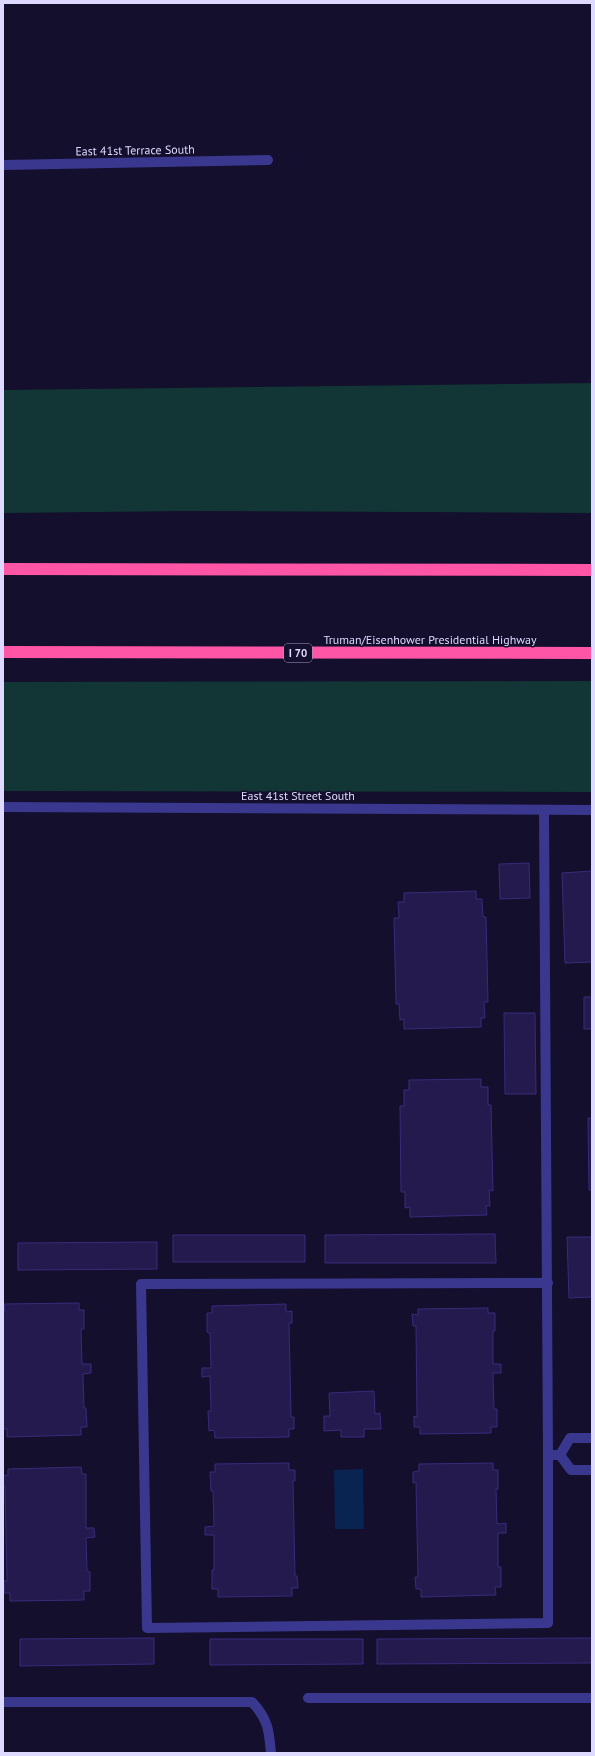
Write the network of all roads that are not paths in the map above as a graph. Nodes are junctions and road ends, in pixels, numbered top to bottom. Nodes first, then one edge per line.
1 (268, 160) dead end
2 (3, 165) edge
3 (3, 569) edge
4 (592, 570) edge
5 (3, 652) edge
6 (592, 653) edge
7 (3, 807) edge
8 (544, 810) junction
9 (592, 810) edge
10 (548, 1283) junction
11 (592, 1438) edge
12 (548, 1455) junction
13 (560, 1455) junction
14 (592, 1470) edge
15 (308, 1698) dead end
16 (592, 1698) edge
17 (3, 1702) edge
18 (271, 1753) edge

1 - 2 street, East 41st Terrace South
3 - 4 highway
5 - 6 highway, Truman/Eisenhower Presidential Highway / I 70
7 - 8 street, East 41st Street South
8 - 9 street, East 41st Street South
8 - 10 street
10 - 12 street
10 - 12 street
11 - 13 street
12 - 13 street
13 - 14 street
15 - 16 street
17 - 18 street

